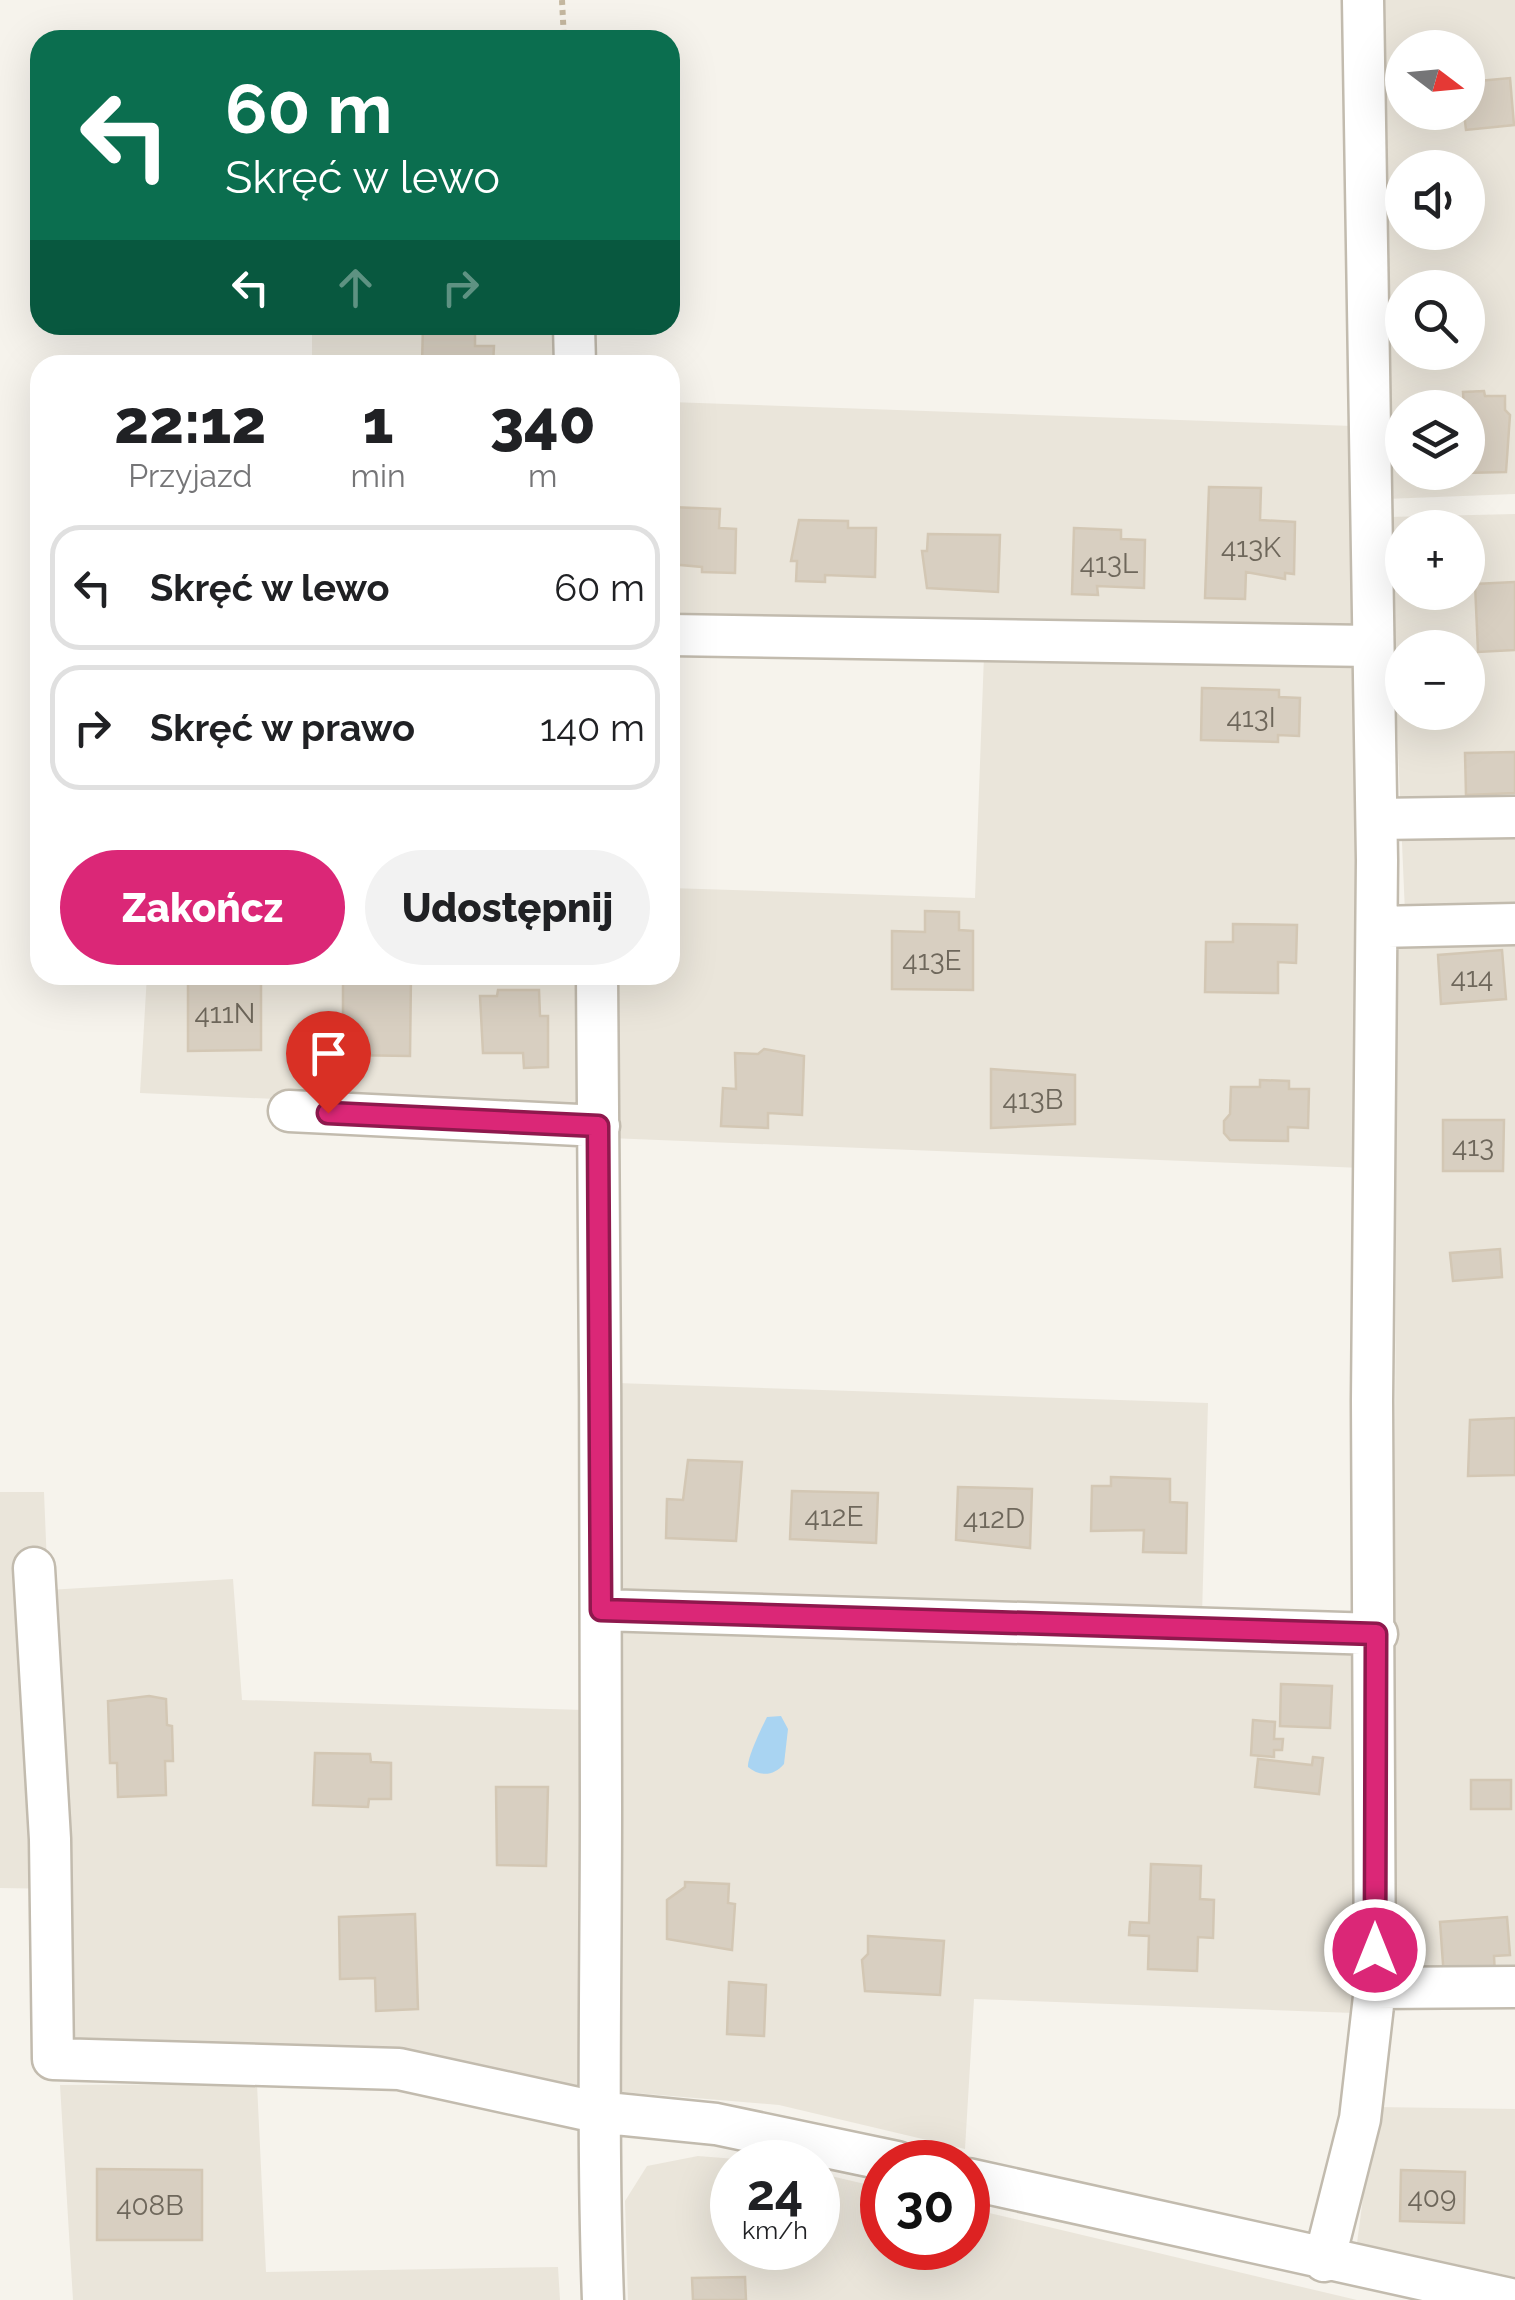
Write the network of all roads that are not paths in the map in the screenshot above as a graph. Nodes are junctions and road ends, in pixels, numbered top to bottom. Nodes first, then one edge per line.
1 (1363, 0) edge
2 (680, 635) edge
3 (1372, 646) junction
4 (1515, 817) edge
5 (1376, 819) junction
6 (1515, 924) edge
7 (1377, 927) junction
8 (597, 985) edge
9 (289, 1112) dead end
10 (598, 1126) junction
11 (34, 1568) dead end
12 (601, 1610) junction
13 (1376, 1634) junction
14 (1515, 1986) edge
15 (1375, 1988) junction
16 (596, 2112) junction
17 (860, 2154) edge
18 (990, 2184) edge
19 (1324, 2261) junction
20 (603, 2300) edge
21 (1515, 2300) edge

1 - 3 street
2 - 3 street
3 - 5 street
4 - 5 street
5 - 7 street
6 - 7 street
7 - 13 street
8 - 10 street
9 - 10 street
10 - 12 street
11 - 16 street
12 - 13 street
12 - 16 street
13 - 15 street
14 - 15 street
15 - 19 street
16 - 17 street
16 - 20 street
18 - 19 street
19 - 21 street

